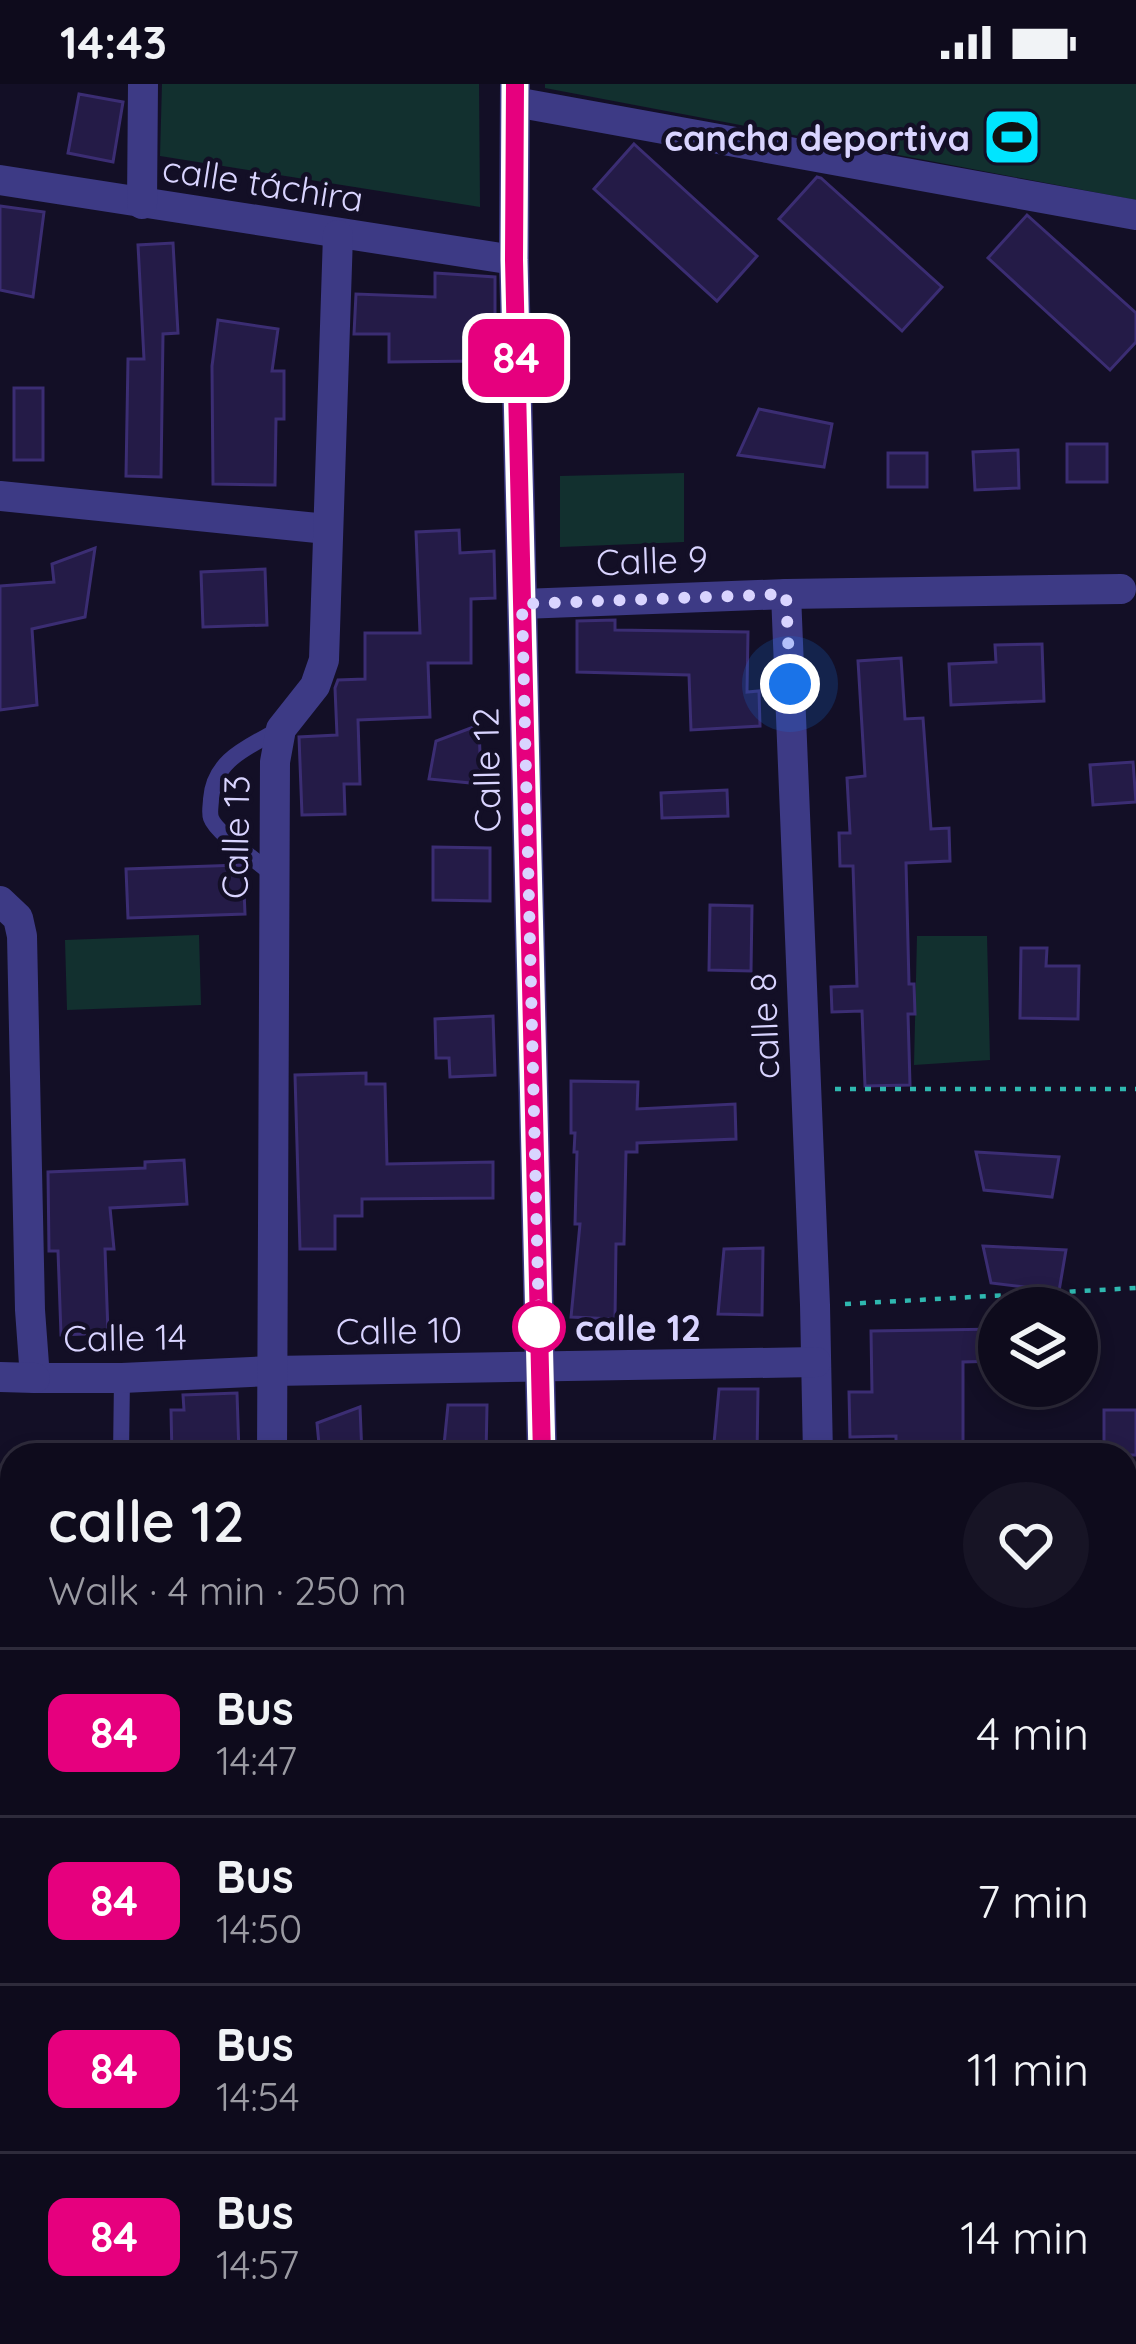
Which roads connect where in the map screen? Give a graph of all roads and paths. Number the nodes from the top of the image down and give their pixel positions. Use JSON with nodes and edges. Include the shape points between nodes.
{"nodes":[{"id":1,"x":143,"y":84,"type":"edge"},
{"id":2,"x":515,"y":93,"type":"edge"},
{"id":3,"x":0,"y":180,"type":"edge"},
{"id":4,"x":142,"y":204,"type":"junction"},
{"id":5,"x":1136,"y":214,"type":"edge"},
{"id":6,"x":338,"y":235,"type":"junction"},
{"id":7,"x":514,"y":260,"type":"junction"},
{"id":8,"x":0,"y":496,"type":"edge"},
{"id":9,"x":327,"y":529,"type":"junction"},
{"id":10,"x":1120,"y":590,"type":"dead end"},
{"id":11,"x":786,"y":594,"type":"junction"},
{"id":12,"x":522,"y":604,"type":"junction"},
{"id":13,"x":281,"y":729,"type":"junction"},
{"id":14,"x":274,"y":876,"type":"junction"},
{"id":15,"x":0,"y":901,"type":"edge"},
{"id":16,"x":1136,"y":1089,"type":"edge"},
{"id":17,"x":806,"y":1090,"type":"junction"},
{"id":18,"x":1136,"y":1288,"type":"edge"},
{"id":19,"x":815,"y":1305,"type":"junction"},
{"id":20,"x":816,"y":1362,"type":"junction"},
{"id":21,"x":541,"y":1366,"type":"junction"},
{"id":22,"x":272,"y":1371,"type":"junction"},
{"id":23,"x":0,"y":1377,"type":"edge"},
{"id":24,"x":35,"y":1378,"type":"junction"},
{"id":25,"x":122,"y":1378,"type":"junction"},
{"id":26,"x":121,"y":1443,"type":"edge"},
{"id":27,"x":272,"y":1443,"type":"edge"},
{"id":28,"x":542,"y":1443,"type":"edge"},
{"id":29,"x":818,"y":1443,"type":"edge"}],
"edges":[{"from":1,"to":4,"type":"street"},
{"from":2,"to":5,"type":"street"},
{"from":2,"to":7,"type":"street","name":"Calle 12"},
{"from":3,"to":4,"type":"street","name":"calle táchira"},
{"from":4,"to":6,"type":"street","name":"calle táchira"},
{"from":6,"to":7,"type":"street","name":"calle táchira"},
{"from":6,"to":9,"type":"street","name":"Calle 13"},
{"from":7,"to":12,"type":"street","name":"Calle 12"},
{"from":8,"to":9,"type":"street"},
{"from":9,"to":13,"type":"street","name":"Calle 13","via":[[324,660],[315,686]]},
{"from":10,"to":11,"type":"street","name":"Calle 9"},
{"from":11,"to":12,"type":"street","name":"Calle 9"},
{"from":11,"to":17,"type":"street","name":"calle 8"},
{"from":12,"to":21,"type":"street","name":"Calle 12"},
{"from":13,"to":14,"type":"street","name":"Calle 13"},
{"from":13,"to":14,"type":"lane","via":[[218,770],[211,794],[211,818],[226,838]]},
{"from":14,"to":22,"type":"street","name":"Calle 13"},
{"from":15,"to":24,"type":"street","name":"Calle 14","via":[[18,918],[22,936]]},
{"from":16,"to":17,"type":"path"},
{"from":17,"to":19,"type":"street","name":"calle 8"},
{"from":18,"to":19,"type":"path"},
{"from":19,"to":20,"type":"street","name":"calle 8"},
{"from":20,"to":21,"type":"street","name":"Calle 10"},
{"from":20,"to":29,"type":"street","name":"calle 8"},
{"from":21,"to":22,"type":"street","name":"Calle 10"},
{"from":21,"to":28,"type":"street","name":"Calle 12"},
{"from":22,"to":25,"type":"street","name":"Calle 14"},
{"from":22,"to":27,"type":"street","name":"Calle 13"},
{"from":23,"to":24,"type":"street"},
{"from":24,"to":25,"type":"street","name":"Calle 14"},
{"from":25,"to":26,"type":"lane"}]}
